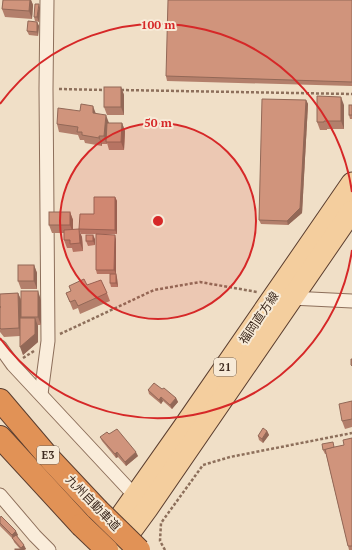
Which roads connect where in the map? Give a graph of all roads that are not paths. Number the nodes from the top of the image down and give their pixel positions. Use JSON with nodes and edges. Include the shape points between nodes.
{"nodes":[{"id":1,"x":47,"y":0,"type":"edge"},
{"id":2,"x":352,"y":183,"type":"edge"},
{"id":3,"x":352,"y":211,"type":"edge"},
{"id":4,"x":283,"y":297,"type":"junction"},
{"id":5,"x":352,"y":301,"type":"edge"},
{"id":6,"x":0,"y":347,"type":"edge"},
{"id":7,"x":41,"y":394,"type":"junction"},
{"id":8,"x":0,"y":400,"type":"edge"},
{"id":9,"x":0,"y":436,"type":"edge"},
{"id":10,"x":0,"y":495,"type":"edge"},
{"id":11,"x":136,"y":497,"type":"junction"},
{"id":12,"x":50,"y":550,"type":"edge"},
{"id":13,"x":96,"y":550,"type":"edge"},
{"id":14,"x":107,"y":550,"type":"edge"},
{"id":15,"x":117,"y":550,"type":"edge"},
{"id":16,"x":140,"y":550,"type":"edge"}],
"edges":[{"from":1,"to":7,"type":"street","via":[[48,340]]},
{"from":2,"to":4,"type":"main road","name":"福岡直方線","number":"21"},
{"from":3,"to":4,"type":"main road","name":"福岡直方線","number":"21"},
{"from":4,"to":5,"type":"street"},
{"from":4,"to":11,"type":"main road","name":"福岡直方線","number":"21"},
{"from":4,"to":15,"type":"main road","name":"福岡直方線","number":"21","via":[[147,509]]},
{"from":6,"to":7,"type":"street","via":[[13,365]]},
{"from":7,"to":11,"type":"street"},
{"from":8,"to":16,"type":"highway","name":"九州自動車道","number":"E3","bridge":true,"via":[[97,509]]},
{"from":9,"to":14,"type":"highway","name":"九州自動車道","number":"E3","bridge":true},
{"from":10,"to":12,"type":"street"},
{"from":11,"to":13,"type":"main road","name":"福岡直方線","number":"21"}]}
